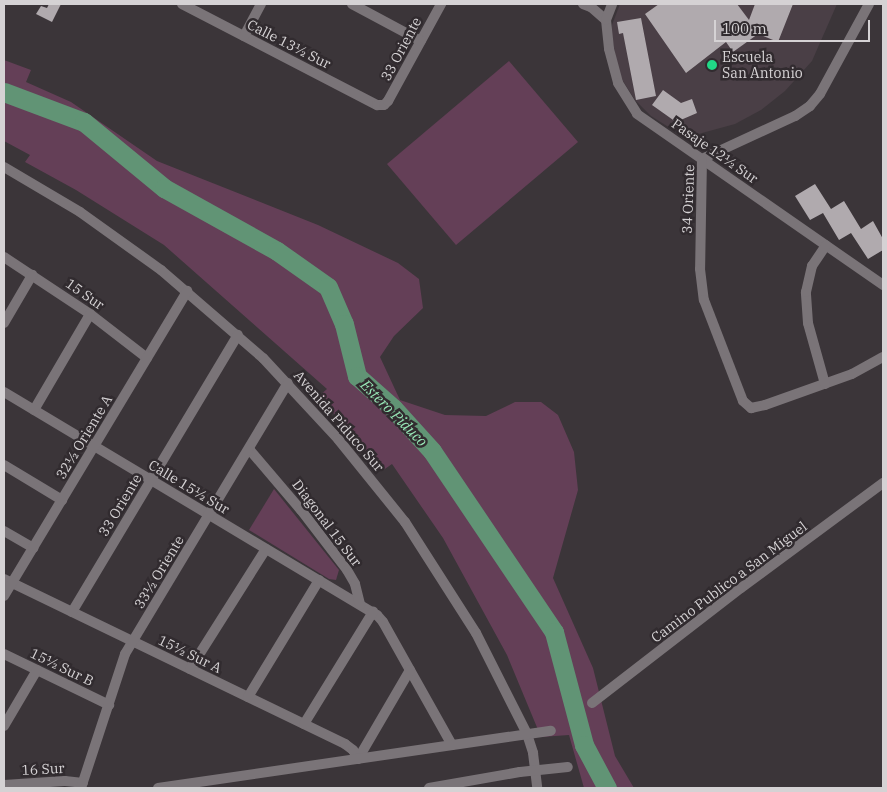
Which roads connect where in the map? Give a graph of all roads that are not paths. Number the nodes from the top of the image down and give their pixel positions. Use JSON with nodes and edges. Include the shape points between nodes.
{"nodes":[{"id":1,"x":182,"y":4,"type":"edge"},
{"id":2,"x":261,"y":4,"type":"edge"},
{"id":3,"x":352,"y":4,"type":"edge"},
{"id":4,"x":441,"y":4,"type":"edge"},
{"id":5,"x":583,"y":4,"type":"edge"},
{"id":6,"x":612,"y":4,"type":"edge"},
{"id":7,"x":869,"y":4,"type":"edge"},
{"id":8,"x":606,"y":20,"type":"junction"},
{"id":9,"x":244,"y":36,"type":"junction"},
{"id":10,"x":421,"y":41,"type":"junction"},
{"id":11,"x":384,"y":105,"type":"joint"},
{"id":12,"x":702,"y":159,"type":"junction"},
{"id":13,"x":4,"y":167,"type":"edge"},
{"id":14,"x":826,"y":245,"type":"junction"},
{"id":15,"x":4,"y":257,"type":"edge"},
{"id":16,"x":32,"y":274,"type":"junction"},
{"id":17,"x":883,"y":285,"type":"edge"},
{"id":18,"x":187,"y":291,"type":"junction"},
{"id":19,"x":90,"y":314,"type":"junction"},
{"id":20,"x":4,"y":322,"type":"edge"},
{"id":21,"x":238,"y":335,"type":"junction"},
{"id":22,"x":883,"y":356,"type":"edge"},
{"id":23,"x":147,"y":358,"type":"junction"},
{"id":24,"x":288,"y":383,"type":"junction"},
{"id":25,"x":825,"y":384,"type":"junction"},
{"id":26,"x":4,"y":392,"type":"edge"},
{"id":27,"x":34,"y":410,"type":"junction"},
{"id":28,"x":95,"y":447,"type":"junction"},
{"id":29,"x":249,"y":449,"type":"junction"},
{"id":30,"x":4,"y":465,"type":"edge"},
{"id":31,"x":151,"y":480,"type":"junction"},
{"id":32,"x":883,"y":483,"type":"edge"},
{"id":33,"x":62,"y":500,"type":"junction"},
{"id":34,"x":210,"y":515,"type":"junction"},
{"id":35,"x":4,"y":531,"type":"edge"},
{"id":36,"x":33,"y":548,"type":"junction"},
{"id":37,"x":266,"y":549,"type":"junction"},
{"id":38,"x":319,"y":580,"type":"junction"},
{"id":39,"x":8,"y":581,"type":"edge"},
{"id":40,"x":4,"y":596,"type":"edge"},
{"id":41,"x":360,"y":604,"type":"junction"},
{"id":42,"x":72,"y":612,"type":"junction"},
{"id":43,"x":373,"y":612,"type":"junction"},
{"id":44,"x":133,"y":642,"type":"junction"},
{"id":45,"x":4,"y":654,"type":"edge"},
{"id":46,"x":190,"y":669,"type":"junction"},
{"id":47,"x":37,"y":670,"type":"junction"},
{"id":48,"x":410,"y":670,"type":"junction"},
{"id":49,"x":248,"y":697,"type":"junction"},
{"id":50,"x":592,"y":703,"type":"dead end"},
{"id":51,"x":109,"y":705,"type":"junction"},
{"id":52,"x":304,"y":724,"type":"junction"},
{"id":53,"x":4,"y":726,"type":"edge"},
{"id":54,"x":551,"y":731,"type":"dead end"},
{"id":55,"x":527,"y":734,"type":"junction"},
{"id":56,"x":452,"y":745,"type":"junction"},
{"id":57,"x":358,"y":759,"type":"junction"},
{"id":58,"x":568,"y":767,"type":"dead end"},
{"id":59,"x":535,"y":770,"type":"junction"},
{"id":60,"x":4,"y":785,"type":"edge"},
{"id":61,"x":82,"y":786,"type":"edge"},
{"id":62,"x":158,"y":788,"type":"edge"},
{"id":63,"x":429,"y":788,"type":"edge"},
{"id":64,"x":537,"y":788,"type":"edge"}],
"edges":[{"from":1,"to":9,"type":"street","name":"Calle 13½ Sur"},
{"from":2,"to":9,"type":"street"},
{"from":3,"to":10,"type":"street"},
{"from":4,"to":10,"type":"street","name":"33 Oriente"},
{"from":5,"to":8,"type":"street"},
{"from":6,"to":8,"type":"street"},
{"from":7,"to":12,"type":"street","name":"34 Oriente","via":[[820,94],[810,106]]},
{"from":8,"to":12,"type":"street","name":"Pasaje 12½ Sur","via":[[618,83],[637,114]]},
{"from":9,"to":11,"type":"street","name":"Calle 13½ Sur"},
{"from":10,"to":11,"type":"street","name":"33 Oriente"},
{"from":12,"to":14,"type":"street","name":"Pasaje 12½ Sur"},
{"from":12,"to":25,"type":"street","name":"34 Oriente","via":[[700,269],[704,300],[743,401],[750,408],[765,405]]},
{"from":13,"to":18,"type":"street","name":"Avenida Piduco Sur","via":[[108,230]]},
{"from":14,"to":17,"type":"street","name":"Pasaje 12½ Sur"},
{"from":14,"to":25,"type":"street","via":[[812,266],[806,292],[808,323]]},
{"from":15,"to":16,"type":"street","name":"15 Sur"},
{"from":16,"to":19,"type":"street","name":"15 Sur"},
{"from":16,"to":20,"type":"street"},
{"from":18,"to":21,"type":"street","name":"Avenida Piduco Sur"},
{"from":18,"to":23,"type":"street","name":"32½ Oriente A"},
{"from":19,"to":23,"type":"street","name":"15 Sur"},
{"from":19,"to":27,"type":"street"},
{"from":21,"to":24,"type":"street","name":"Avenida Piduco Sur"},
{"from":21,"to":31,"type":"street","name":"33 Oriente"},
{"from":22,"to":25,"type":"street","via":[[852,374]]},
{"from":23,"to":28,"type":"street","name":"32½ Oriente A"},
{"from":24,"to":29,"type":"street","name":"33½ Oriente"},
{"from":24,"to":55,"type":"street","name":"Avenida Piduco Sur","via":[[363,467],[424,551],[484,647]]},
{"from":26,"to":27,"type":"street","name":"Calle 15½ Sur"},
{"from":27,"to":28,"type":"street","name":"Calle 15½ Sur"},
{"from":28,"to":31,"type":"street","name":"Calle 15½ Sur"},
{"from":28,"to":33,"type":"street","name":"32½ Oriente A"},
{"from":29,"to":34,"type":"street","name":"33½ Oriente"},
{"from":29,"to":41,"type":"street","name":"Diagonal 15 Sur","via":[[302,510],[347,570]]},
{"from":30,"to":33,"type":"street"},
{"from":31,"to":34,"type":"street","name":"Calle 15½ Sur"},
{"from":31,"to":42,"type":"street","name":"33 Oriente"},
{"from":32,"to":50,"type":"street","name":"Camino Publico a San Miguel"},
{"from":33,"to":36,"type":"street","name":"32½ Oriente A"},
{"from":34,"to":37,"type":"street","name":"Calle 15½ Sur"},
{"from":34,"to":44,"type":"street","name":"33½ Oriente"},
{"from":35,"to":36,"type":"street"},
{"from":36,"to":39,"type":"street","name":"32½ Oriente A"},
{"from":37,"to":38,"type":"street","name":"Calle 15½ Sur"},
{"from":37,"to":46,"type":"street"},
{"from":38,"to":41,"type":"street","name":"Calle 15½ Sur"},
{"from":38,"to":49,"type":"street"},
{"from":39,"to":40,"type":"street","name":"32½ Oriente A"},
{"from":39,"to":42,"type":"street","name":"15½ Sur A"},
{"from":41,"to":43,"type":"street"},
{"from":42,"to":44,"type":"street","name":"15½ Sur A"},
{"from":43,"to":48,"type":"street","via":[[383,622]]},
{"from":43,"to":52,"type":"street"},
{"from":44,"to":46,"type":"street","name":"15½ Sur A"},
{"from":44,"to":51,"type":"street","name":"33½ Oriente","via":[[121,663]]},
{"from":45,"to":47,"type":"street","name":"15½ Sur B"},
{"from":46,"to":49,"type":"street","name":"15½ Sur A"},
{"from":47,"to":51,"type":"street","name":"15½ Sur B"},
{"from":47,"to":53,"type":"street"},
{"from":48,"to":56,"type":"street"},
{"from":48,"to":57,"type":"street"},
{"from":49,"to":52,"type":"street","name":"15½ Sur A"},
{"from":51,"to":61,"type":"street","name":"33½ Oriente"},
{"from":52,"to":57,"type":"street","name":"15½ Sur A","via":[[349,746]]},
{"from":54,"to":55,"type":"street"},
{"from":55,"to":56,"type":"street"},
{"from":55,"to":59,"type":"street","name":"Avenida Piduco Sur"},
{"from":56,"to":57,"type":"street"},
{"from":57,"to":62,"type":"street"},
{"from":58,"to":59,"type":"street"},
{"from":59,"to":63,"type":"street"},
{"from":59,"to":64,"type":"street","name":"Avenida Piduco Sur"},
{"from":60,"to":61,"type":"street","name":"16 Sur","via":[[65,781]]}]}
